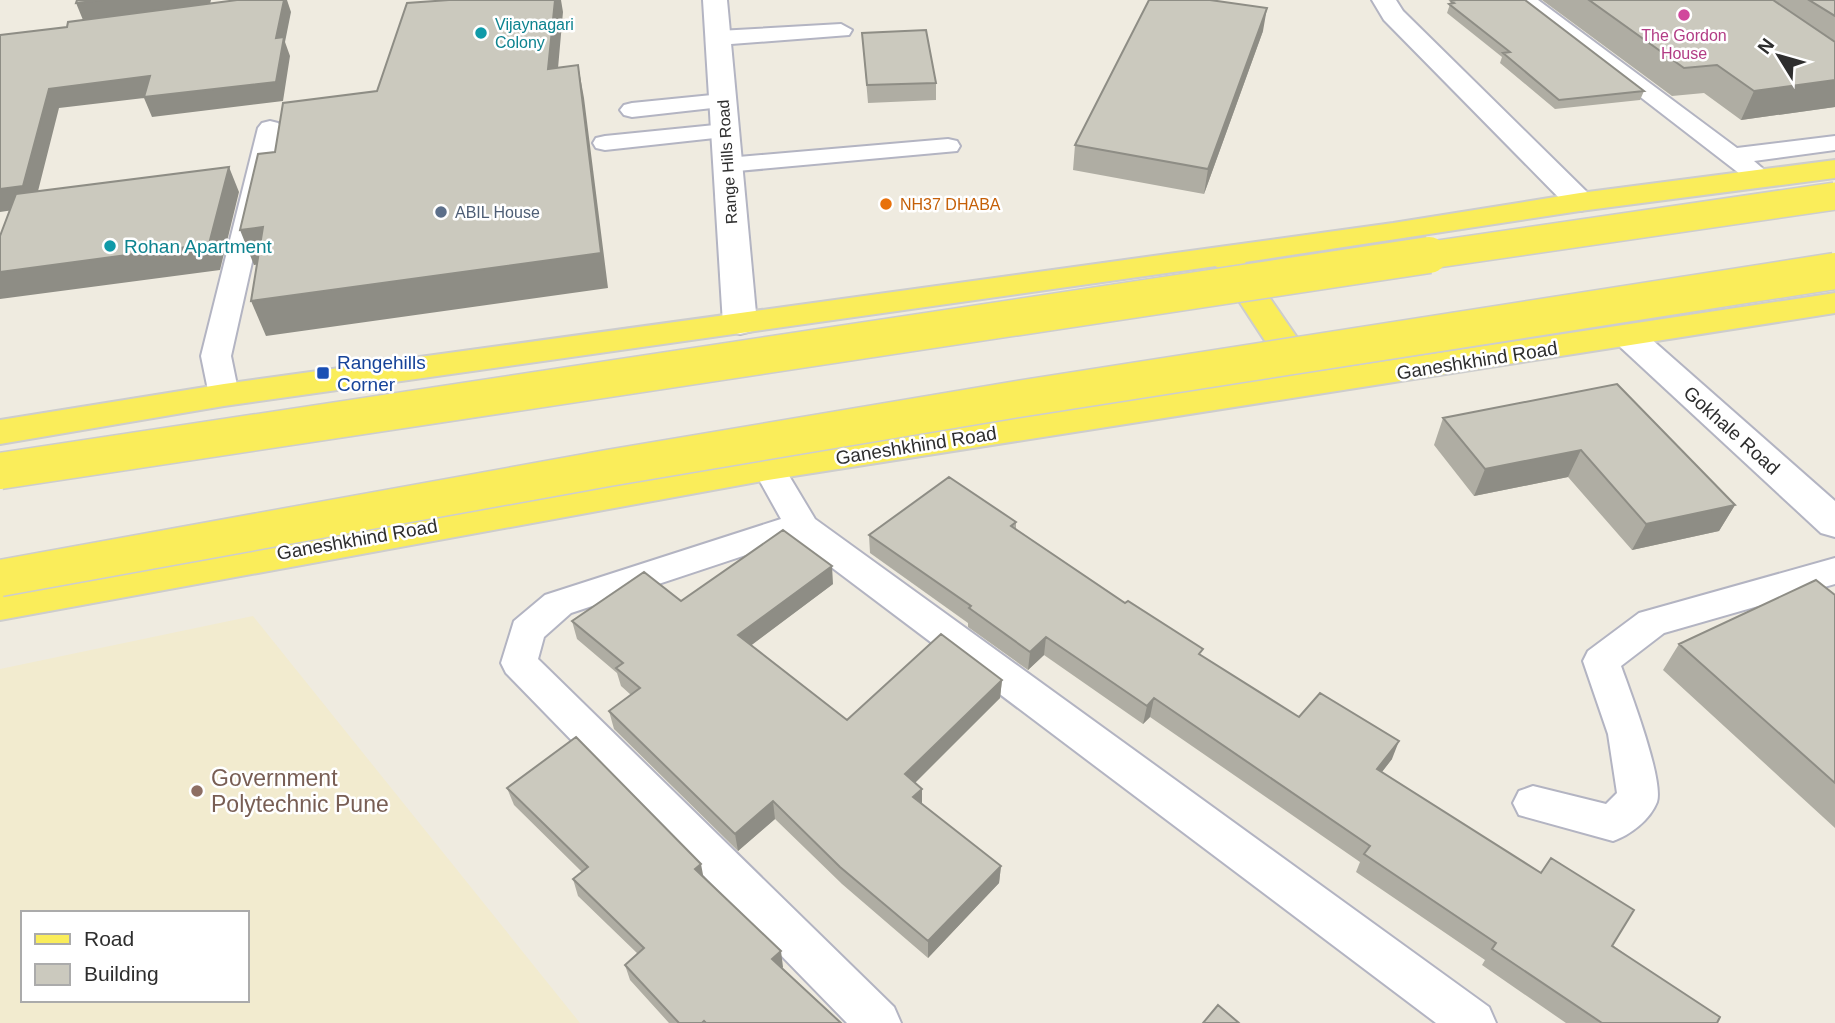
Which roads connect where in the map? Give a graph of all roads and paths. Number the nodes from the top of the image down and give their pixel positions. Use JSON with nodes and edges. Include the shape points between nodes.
{"nodes":[{"id":1,"x":715,"y":0,"type":"edge"},
{"id":2,"x":1384,"y":0,"type":"edge"},
{"id":3,"x":1525,"y":0,"type":"edge"},
{"id":4,"x":841,"y":30,"type":"dead end"},
{"id":5,"x":718,"y":38,"type":"junction"},
{"id":6,"x":722,"y":101,"type":"junction"},
{"id":7,"x":632,"y":110,"type":"dead end"},
{"id":8,"x":270,"y":128,"type":"dead end"},
{"id":9,"x":725,"y":131,"type":"junction"},
{"id":10,"x":605,"y":143,"type":"dead end"},
{"id":11,"x":1835,"y":143,"type":"edge"},
{"id":12,"x":947,"y":146,"type":"dead end"},
{"id":13,"x":1733,"y":156,"type":"junction"},
{"id":14,"x":727,"y":165,"type":"junction"},
{"id":15,"x":1835,"y":170,"type":"edge"},
{"id":16,"x":1762,"y":179,"type":"junction"},
{"id":17,"x":1835,"y":196,"type":"edge"},
{"id":18,"x":1580,"y":202,"type":"junction"},
{"id":19,"x":1225,"y":256,"type":"junction"},
{"id":20,"x":1835,"y":271,"type":"edge"},
{"id":21,"x":1835,"y":303,"type":"edge"},
{"id":22,"x":740,"y":324,"type":"junction"},
{"id":23,"x":1629,"y":337,"type":"junction"},
{"id":24,"x":1312,"y":385,"type":"junction"},
{"id":25,"x":224,"y":396,"type":"junction"},
{"id":26,"x":0,"y":432,"type":"edge"},
{"id":27,"x":768,"y":467,"type":"junction"},
{"id":28,"x":0,"y":471,"type":"edge"},
{"id":29,"x":1835,"y":523,"type":"edge"},
{"id":30,"x":799,"y":525,"type":"junction"},
{"id":31,"x":1835,"y":571,"type":"edge"},
{"id":32,"x":0,"y":578,"type":"edge"},
{"id":33,"x":0,"y":604,"type":"edge"},
{"id":34,"x":1533,"y":803,"type":"dead end"},
{"id":35,"x":878,"y":1023,"type":"edge"},
{"id":36,"x":1473,"y":1023,"type":"edge"}],
"edges":[{"from":1,"to":5,"type":"street","name":"Range Hills Road"},
{"from":2,"to":18,"type":"street","via":[[1393,15]]},
{"from":3,"to":13,"type":"lane"},
{"from":4,"to":5,"type":"lane"},
{"from":5,"to":6,"type":"street","name":"Range Hills Road"},
{"from":6,"to":7,"type":"lane"},
{"from":6,"to":9,"type":"street","name":"Range Hills Road"},
{"from":8,"to":25,"type":"lane","via":[[216,356]]},
{"from":9,"to":10,"type":"lane"},
{"from":9,"to":14,"type":"street","name":"Range Hills Road"},
{"from":11,"to":13,"type":"lane"},
{"from":12,"to":14,"type":"lane"},
{"from":13,"to":16,"type":"lane"},
{"from":14,"to":22,"type":"street","name":"Range Hills Road"},
{"from":15,"to":16,"type":"main road"},
{"from":16,"to":18,"type":"main road"},
{"from":17,"to":28,"type":"main road","bridge":true},
{"from":18,"to":19,"type":"main road"},
{"from":19,"to":22,"type":"main road"},
{"from":19,"to":24,"type":"main road"},
{"from":20,"to":32,"type":"main road","bridge":true,"via":[[1018,399]]},
{"from":21,"to":23,"type":"main road","name":"Ganeshkhind Road"},
{"from":22,"to":25,"type":"main road"},
{"from":23,"to":24,"type":"main road","name":"Ganeshkhind Road"},
{"from":23,"to":29,"type":"street","name":"Gokhale Road"},
{"from":24,"to":27,"type":"main road","name":"Ganeshkhind Road"},
{"from":25,"to":26,"type":"main road"},
{"from":27,"to":30,"type":"lane"},
{"from":27,"to":33,"type":"main road","name":"Ganeshkhind Road"},
{"from":30,"to":35,"type":"lane","via":[[558,604],[527,631],[519,663]]},
{"from":30,"to":36,"type":"lane"},
{"from":31,"to":34,"type":"lane","via":[[1652,623],[1601,661],[1627,734],[1638,799],[1613,823]]}]}
